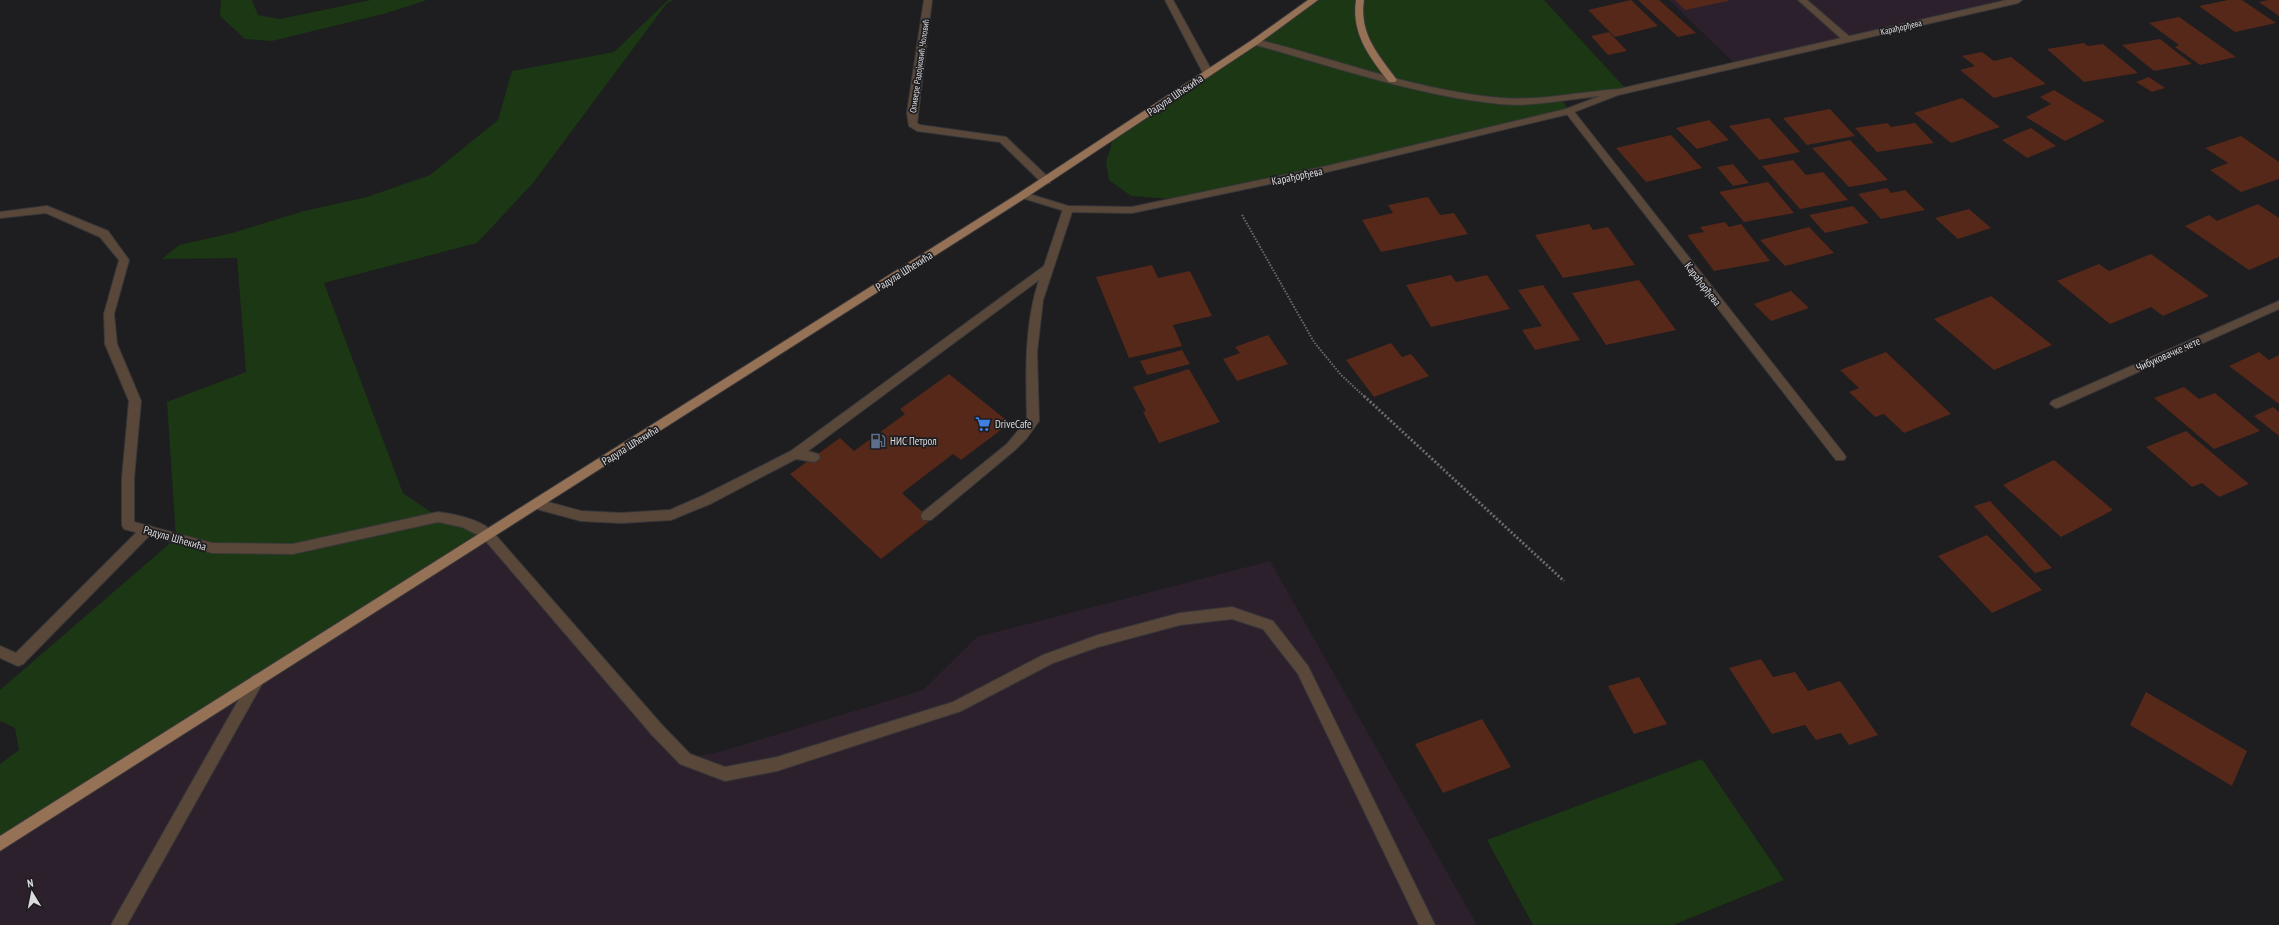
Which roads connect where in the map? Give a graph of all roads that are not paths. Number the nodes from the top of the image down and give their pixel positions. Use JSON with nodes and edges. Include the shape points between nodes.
{"nodes":[{"id":1,"x":928,"y":0,"type":"edge"},
{"id":2,"x":1169,"y":0,"type":"edge"},
{"id":3,"x":1314,"y":0,"type":"edge"},
{"id":4,"x":1360,"y":0,"type":"edge"},
{"id":5,"x":1802,"y":0,"type":"edge"},
{"id":6,"x":2018,"y":0,"type":"edge"},
{"id":7,"x":1847,"y":39,"type":"junction"},
{"id":8,"x":1255,"y":42,"type":"junction"},
{"id":9,"x":1208,"y":73,"type":"junction"},
{"id":10,"x":1392,"y":80,"type":"junction"},
{"id":11,"x":1619,"y":92,"type":"junction"},
{"id":12,"x":1568,"y":111,"type":"junction"},
{"id":13,"x":1046,"y":181,"type":"junction"},
{"id":14,"x":1023,"y":195,"type":"junction"},
{"id":15,"x":1068,"y":209,"type":"junction"},
{"id":16,"x":0,"y":215,"type":"edge"},
{"id":17,"x":1047,"y":269,"type":"junction"},
{"id":18,"x":2279,"y":305,"type":"edge"},
{"id":19,"x":2056,"y":404,"type":"dead end"},
{"id":20,"x":795,"y":454,"type":"junction"},
{"id":21,"x":814,"y":457,"type":"dead end"},
{"id":22,"x":1840,"y":457,"type":"dead end"},
{"id":23,"x":537,"y":504,"type":"junction"},
{"id":24,"x":927,"y":516,"type":"dead end"},
{"id":25,"x":147,"y":530,"type":"junction"},
{"id":26,"x":488,"y":535,"type":"junction"},
{"id":27,"x":0,"y":652,"type":"edge"},
{"id":28,"x":257,"y":680,"type":"junction"},
{"id":29,"x":0,"y":844,"type":"edge"},
{"id":30,"x":119,"y":925,"type":"edge"},
{"id":31,"x":1427,"y":925,"type":"edge"}],
"edges":[{"from":1,"to":13,"type":"street","name":"Оливере Радојковић Чоловић","via":[[914,91],[912,124],[917,128],[1003,139]]},
{"from":2,"to":9,"type":"street"},
{"from":3,"to":8,"type":"main road","name":"Радула Шћекића"},
{"from":4,"to":10,"type":"main road","via":[[1357,15],[1360,29],[1374,56]]},
{"from":5,"to":7,"type":"street"},
{"from":6,"to":7,"type":"street","name":"Карађорђева"},
{"from":7,"to":11,"type":"street","name":"Карађорђева"},
{"from":8,"to":9,"type":"main road","name":"Радула Шћекића"},
{"from":8,"to":10,"type":"street","name":"Карађорђева"},
{"from":9,"to":13,"type":"main road","name":"Радула Шћекића"},
{"from":10,"to":11,"type":"street","name":"Карађорђева","via":[[1445,93],[1501,101],[1546,101]]},
{"from":11,"to":12,"type":"street","name":"Карађорђева"},
{"from":12,"to":15,"type":"street","name":"Карађорђева","via":[[1228,192],[1132,210]]},
{"from":12,"to":22,"type":"street","name":"Карађорђева"},
{"from":13,"to":14,"type":"main road","name":"Радула Шћекића"},
{"from":14,"to":15,"type":"street","name":"Карађорђева"},
{"from":14,"to":23,"type":"main road","name":"Радула Шћекића"},
{"from":15,"to":17,"type":"street"},
{"from":16,"to":25,"type":"street","name":"Радула Шћекића","via":[[47,209],[104,234],[124,260],[109,314],[111,344],[135,401],[128,478],[128,525]]},
{"from":17,"to":20,"type":"street"},
{"from":17,"to":24,"type":"street","via":[[1038,300],[1031,352],[1033,421],[1011,447]]},
{"from":18,"to":19,"type":"street","name":"Чибуковачке чете"},
{"from":20,"to":21,"type":"street"},
{"from":20,"to":23,"type":"street","via":[[671,515],[621,518],[581,516]]},
{"from":23,"to":26,"type":"main road","name":"Радула Шћекића"},
{"from":25,"to":26,"type":"street","name":"Радула Шћекића","via":[[212,548],[234,549],[293,549],[438,517],[461,520]]},
{"from":25,"to":27,"type":"street","via":[[18,660]]},
{"from":26,"to":28,"type":"main road","name":"Радула Шћекића"},
{"from":26,"to":31,"type":"street","via":[[685,759],[725,774],[777,764],[956,707],[1048,659],[1098,641],[1180,619],[1232,613],[1268,625],[1303,670]]},
{"from":28,"to":29,"type":"main road","name":"Радула Шћекића"},
{"from":28,"to":30,"type":"street"}]}
